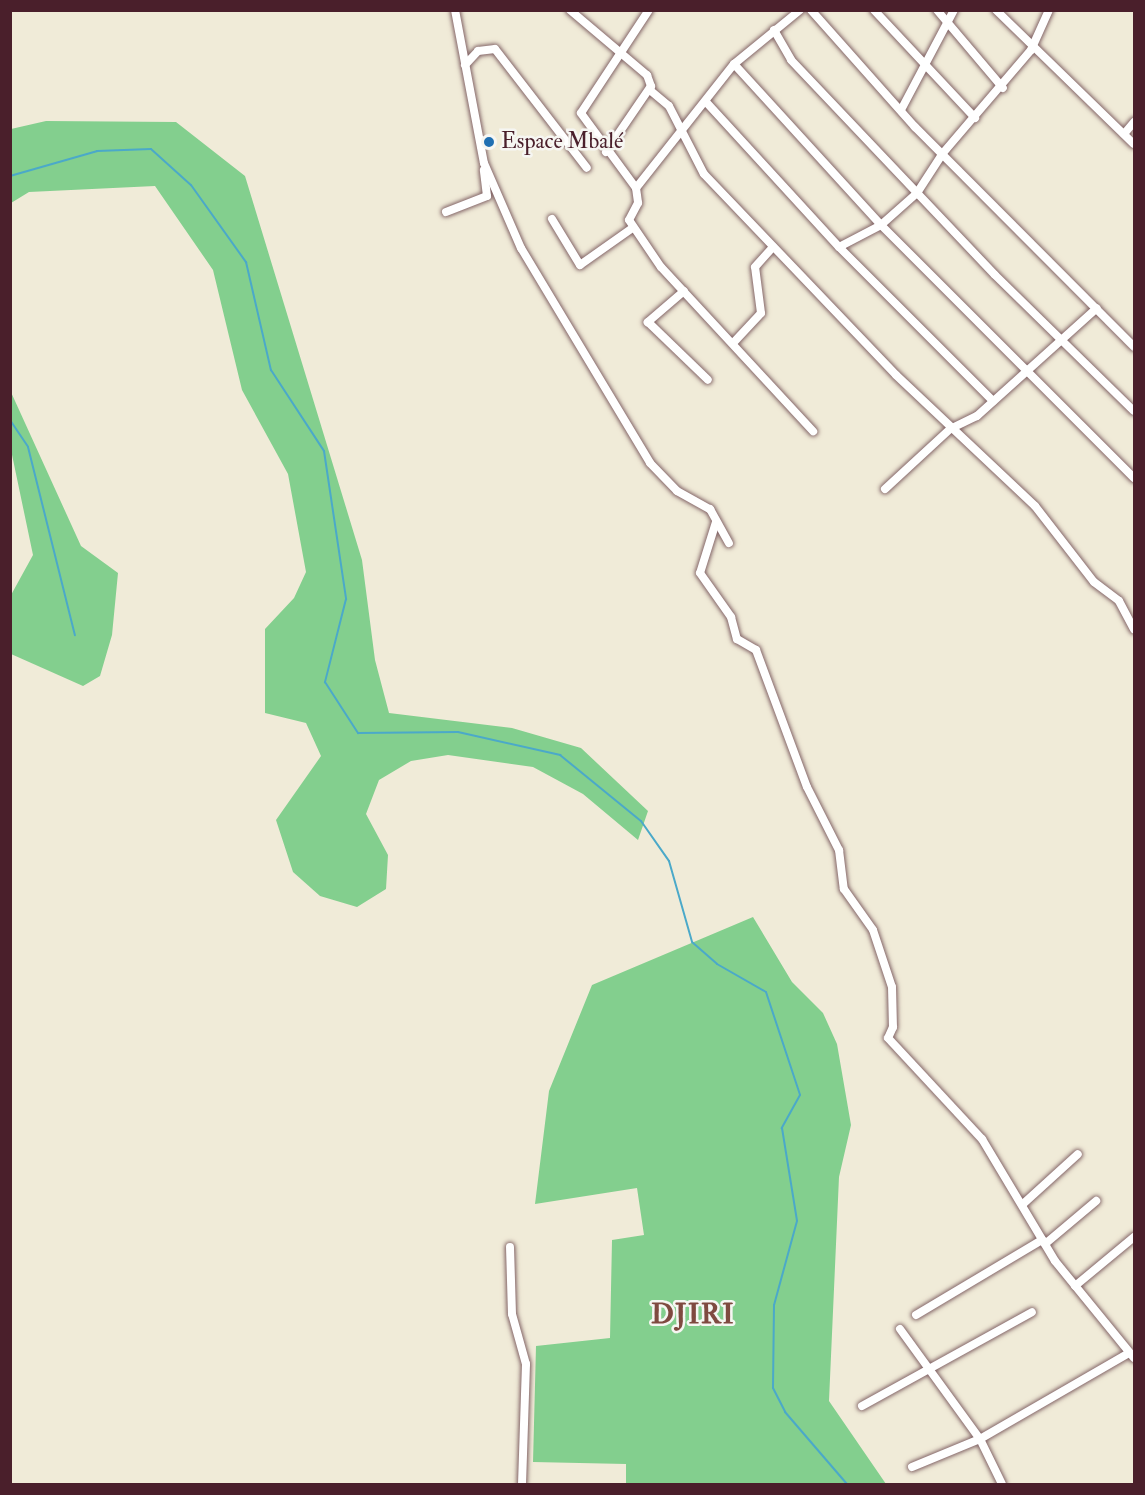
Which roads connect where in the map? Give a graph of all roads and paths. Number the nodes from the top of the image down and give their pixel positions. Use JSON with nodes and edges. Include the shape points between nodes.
{"nodes":[{"id":1,"x":455,"y":10,"type":"edge"},
{"id":2,"x":570,"y":10,"type":"edge"},
{"id":3,"x":649,"y":10,"type":"edge"},
{"id":4,"x":800,"y":10,"type":"edge"},
{"id":5,"x":811,"y":10,"type":"edge"},
{"id":6,"x":874,"y":10,"type":"edge"},
{"id":7,"x":937,"y":10,"type":"edge"},
{"id":8,"x":954,"y":10,"type":"edge"},
{"id":9,"x":1049,"y":10,"type":"edge"},
{"id":10,"x":999,"y":12,"type":"edge"},
{"id":11,"x":948,"y":23,"type":"junction"},
{"id":12,"x":774,"y":30,"type":"junction"},
{"id":13,"x":1031,"y":50,"type":"junction"},
{"id":14,"x":619,"y":51,"type":"junction"},
{"id":15,"x":734,"y":64,"type":"junction"},
{"id":16,"x":464,"y":66,"type":"junction"},
{"id":17,"x":926,"y":69,"type":"junction"},
{"id":18,"x":1003,"y":88,"type":"junction"},
{"id":19,"x":651,"y":91,"type":"junction"},
{"id":20,"x":707,"y":103,"type":"junction"},
{"id":21,"x":901,"y":110,"type":"junction"},
{"id":22,"x":975,"y":118,"type":"junction"},
{"id":23,"x":1134,"y":122,"type":"edge"},
{"id":24,"x":1124,"y":134,"type":"junction"},
{"id":25,"x":682,"y":135,"type":"junction"},
{"id":26,"x":1134,"y":144,"type":"edge"},
{"id":27,"x":606,"y":152,"type":"junction"},
{"id":28,"x":943,"y":153,"type":"junction"},
{"id":29,"x":484,"y":163,"type":"junction"},
{"id":30,"x":587,"y":168,"type":"dead end"},
{"id":31,"x":636,"y":188,"type":"junction"},
{"id":32,"x":917,"y":193,"type":"junction"},
{"id":33,"x":446,"y":212,"type":"dead end"},
{"id":34,"x":552,"y":219,"type":"dead end"},
{"id":35,"x":881,"y":225,"type":"junction"},
{"id":36,"x":631,"y":229,"type":"junction"},
{"id":37,"x":773,"y":247,"type":"junction"},
{"id":38,"x":839,"y":247,"type":"junction"},
{"id":39,"x":684,"y":291,"type":"junction"},
{"id":40,"x":1097,"y":308,"type":"junction"},
{"id":41,"x":1060,"y":340,"type":"junction"},
{"id":42,"x":735,"y":341,"type":"junction"},
{"id":43,"x":1134,"y":346,"type":"edge"},
{"id":44,"x":1026,"y":373,"type":"junction"},
{"id":45,"x":708,"y":380,"type":"dead end"},
{"id":46,"x":993,"y":401,"type":"junction"},
{"id":47,"x":1134,"y":411,"type":"edge"},
{"id":48,"x":950,"y":429,"type":"junction"},
{"id":49,"x":813,"y":431,"type":"dead end"},
{"id":50,"x":1134,"y":478,"type":"edge"},
{"id":51,"x":885,"y":489,"type":"dead end"},
{"id":52,"x":716,"y":522,"type":"junction"},
{"id":53,"x":729,"y":543,"type":"dead end"},
{"id":54,"x":1134,"y":629,"type":"edge"},
{"id":55,"x":1078,"y":1154,"type":"dead end"},
{"id":56,"x":1096,"y":1201,"type":"dead end"},
{"id":57,"x":1023,"y":1204,"type":"junction"},
{"id":58,"x":1134,"y":1237,"type":"edge"},
{"id":59,"x":1043,"y":1242,"type":"junction"},
{"id":60,"x":510,"y":1247,"type":"dead end"},
{"id":61,"x":1075,"y":1286,"type":"junction"},
{"id":62,"x":1032,"y":1312,"type":"dead end"},
{"id":63,"x":916,"y":1315,"type":"dead end"},
{"id":64,"x":900,"y":1329,"type":"dead end"},
{"id":65,"x":1132,"y":1356,"type":"edge"},
{"id":66,"x":930,"y":1369,"type":"junction"},
{"id":67,"x":862,"y":1406,"type":"dead end"},
{"id":68,"x":980,"y":1439,"type":"junction"},
{"id":69,"x":912,"y":1467,"type":"dead end"},
{"id":70,"x":522,"y":1485,"type":"edge"},
{"id":71,"x":1002,"y":1485,"type":"edge"}],
"edges":[{"from":1,"to":16,"type":"street"},
{"from":2,"to":14,"type":"street"},
{"from":3,"to":14,"type":"street"},
{"from":4,"to":12,"type":"street"},
{"from":5,"to":21,"type":"street"},
{"from":6,"to":17,"type":"street"},
{"from":7,"to":11,"type":"street"},
{"from":8,"to":11,"type":"street"},
{"from":9,"to":13,"type":"street"},
{"from":10,"to":13,"type":"street"},
{"from":11,"to":17,"type":"street"},
{"from":11,"to":18,"type":"street"},
{"from":12,"to":15,"type":"street"},
{"from":12,"to":32,"type":"street","via":[[791,60]]},
{"from":13,"to":18,"type":"street"},
{"from":13,"to":24,"type":"street"},
{"from":14,"to":19,"type":"street","via":[[647,75]]},
{"from":14,"to":27,"type":"street","via":[[613,71],[581,113]]},
{"from":15,"to":20,"type":"street"},
{"from":15,"to":35,"type":"street"},
{"from":16,"to":29,"type":"street"},
{"from":16,"to":30,"type":"street","via":[[478,51],[495,49]]},
{"from":17,"to":21,"type":"street"},
{"from":17,"to":22,"type":"street"},
{"from":18,"to":22,"type":"street"},
{"from":19,"to":25,"type":"street","via":[[667,103]]},
{"from":19,"to":27,"type":"street"},
{"from":20,"to":25,"type":"street"},
{"from":20,"to":38,"type":"street"},
{"from":21,"to":28,"type":"street"},
{"from":22,"to":28,"type":"street"},
{"from":23,"to":24,"type":"street"},
{"from":24,"to":26,"type":"street"},
{"from":25,"to":31,"type":"street"},
{"from":25,"to":37,"type":"street","via":[[704,174]]},
{"from":27,"to":31,"type":"street"},
{"from":28,"to":32,"type":"street"},
{"from":28,"to":40,"type":"street"},
{"from":29,"to":33,"type":"street","via":[[487,196]]},
{"from":29,"to":52,"type":"street","via":[[526,257],[642,451],[672,487],[710,509]]},
{"from":31,"to":36,"type":"street"},
{"from":32,"to":35,"type":"street"},
{"from":32,"to":41,"type":"street"},
{"from":34,"to":36,"type":"street","via":[[580,265]]},
{"from":35,"to":38,"type":"street"},
{"from":35,"to":44,"type":"street"},
{"from":36,"to":39,"type":"street"},
{"from":37,"to":42,"type":"street","via":[[755,267],[760,313]]},
{"from":37,"to":48,"type":"street"},
{"from":38,"to":46,"type":"street"},
{"from":39,"to":42,"type":"street"},
{"from":39,"to":45,"type":"street","via":[[648,322]]},
{"from":40,"to":41,"type":"street"},
{"from":40,"to":43,"type":"street"},
{"from":41,"to":44,"type":"street"},
{"from":41,"to":47,"type":"street"},
{"from":42,"to":49,"type":"street"},
{"from":44,"to":46,"type":"street"},
{"from":44,"to":50,"type":"street"},
{"from":46,"to":48,"type":"street"},
{"from":48,"to":51,"type":"street"},
{"from":48,"to":54,"type":"street","via":[[1035,506],[1094,582],[1119,601]]},
{"from":52,"to":53,"type":"street"},
{"from":52,"to":57,"type":"street","via":[[700,573],[731,617],[737,639],[756,650],[807,787],[839,850],[844,889],[873,930],[892,987],[893,1027],[888,1038],[958,1107]]},
{"from":55,"to":57,"type":"street"},
{"from":56,"to":59,"type":"street"},
{"from":57,"to":59,"type":"street"},
{"from":58,"to":61,"type":"street"},
{"from":59,"to":61,"type":"street"},
{"from":59,"to":63,"type":"street"},
{"from":60,"to":70,"type":"street","via":[[512,1314],[526,1364]]},
{"from":61,"to":65,"type":"street"},
{"from":62,"to":66,"type":"street"},
{"from":64,"to":66,"type":"street"},
{"from":65,"to":68,"type":"street"},
{"from":66,"to":67,"type":"street"},
{"from":66,"to":68,"type":"street"},
{"from":68,"to":69,"type":"street"},
{"from":68,"to":71,"type":"street"}]}
